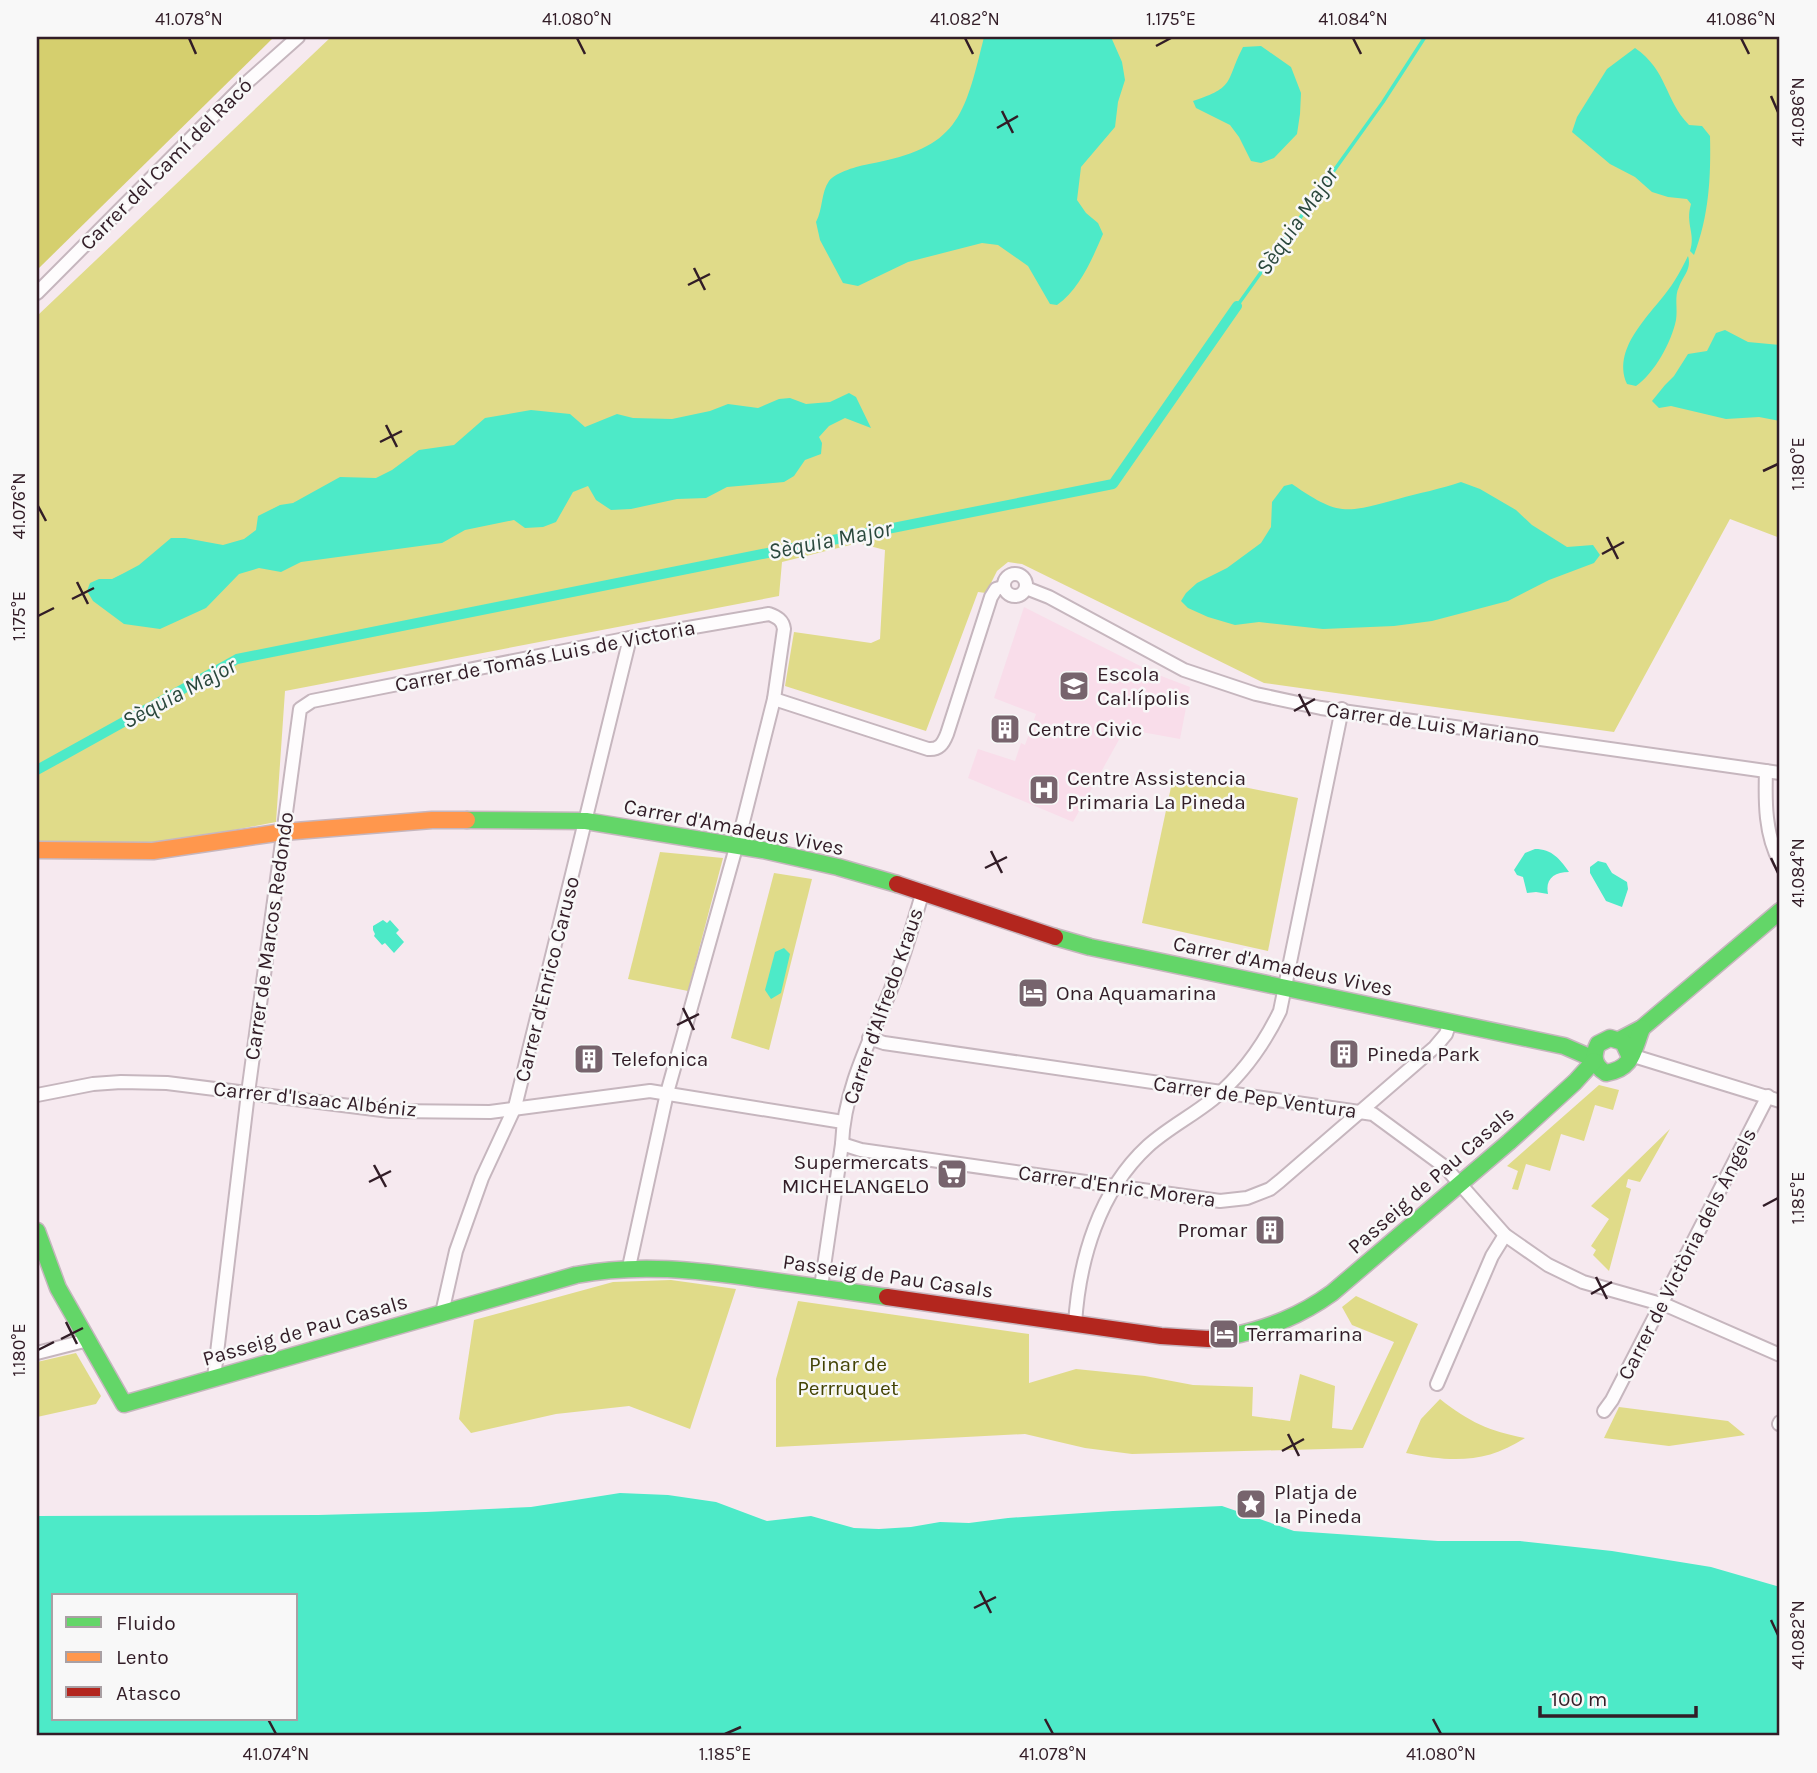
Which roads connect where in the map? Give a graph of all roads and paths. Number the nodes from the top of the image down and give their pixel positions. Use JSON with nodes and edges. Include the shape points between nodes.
{"nodes":[{"id":1,"x":298,"y":37,"type":"edge"},
{"id":2,"x":37,"y":293,"type":"edge"},
{"id":3,"x":630,"y":638,"type":"junction"},
{"id":4,"x":774,"y":699,"type":"junction"},
{"id":5,"x":305,"y":705,"type":"joint"},
{"id":6,"x":1342,"y":709,"type":"junction"},
{"id":7,"x":1766,"y":771,"type":"junction"},
{"id":8,"x":1780,"y":774,"type":"edge"},
{"id":9,"x":586,"y":821,"type":"junction"},
{"id":10,"x":283,"y":832,"type":"junction"},
{"id":11,"x":736,"y":845,"type":"junction"},
{"id":12,"x":37,"y":850,"type":"edge"},
{"id":13,"x":1780,"y":862,"type":"edge"},
{"id":14,"x":923,"y":891,"type":"junction"},
{"id":15,"x":1780,"y":911,"type":"edge"},
{"id":16,"x":1286,"y":988,"type":"junction"},
{"id":17,"x":1450,"y":1022,"type":"junction"},
{"id":18,"x":1640,"y":1032,"type":"junction"},
{"id":19,"x":869,"y":1038,"type":"junction"},
{"id":20,"x":1619,"y":1040,"type":"junction"},
{"id":21,"x":1575,"y":1049,"type":"junction"},
{"id":22,"x":1598,"y":1059,"type":"junction"},
{"id":23,"x":1637,"y":1061,"type":"junction"},
{"id":24,"x":1578,"y":1078,"type":"junction"},
{"id":25,"x":1222,"y":1091,"type":"junction"},
{"id":26,"x":248,"y":1093,"type":"junction"},
{"id":27,"x":667,"y":1093,"type":"junction"},
{"id":28,"x":37,"y":1095,"type":"edge"},
{"id":29,"x":1774,"y":1099,"type":"edge"},
{"id":30,"x":515,"y":1107,"type":"junction"},
{"id":31,"x":1361,"y":1112,"type":"junction"},
{"id":32,"x":843,"y":1122,"type":"junction"},
{"id":33,"x":842,"y":1144,"type":"junction"},
{"id":34,"x":1460,"y":1184,"type":"junction"},
{"id":35,"x":1114,"y":1187,"type":"junction"},
{"id":36,"x":37,"y":1231,"type":"edge"},
{"id":37,"x":1505,"y":1235,"type":"junction"},
{"id":38,"x":629,"y":1268,"type":"junction"},
{"id":39,"x":821,"y":1287,"type":"junction"},
{"id":40,"x":1662,"y":1304,"type":"junction"},
{"id":41,"x":442,"y":1313,"type":"junction"},
{"id":42,"x":1075,"y":1324,"type":"junction"},
{"id":43,"x":88,"y":1340,"type":"junction"},
{"id":44,"x":37,"y":1353,"type":"edge"},
{"id":45,"x":1780,"y":1355,"type":"edge"},
{"id":46,"x":214,"y":1378,"type":"junction"},
{"id":47,"x":1437,"y":1384,"type":"dead end"},
{"id":48,"x":1604,"y":1411,"type":"dead end"}],
"edges":[{"from":1,"to":2,"type":"street","name":"Carrer del Camí del Racó","via":[[244,85]]},
{"from":3,"to":4,"type":"street","name":"Carrer de Tomás Luis de Victoria","via":[[769,614],[777,617],[784,624]]},
{"from":3,"to":5,"type":"street","name":"Carrer de Tomás Luis de Victoria"},
{"from":3,"to":9,"type":"street","name":"Carrer d'Enrico Caruso"},
{"from":4,"to":6,"type":"street","name":"Carrer de Luis Mariano","via":[[928,749],[939,747],[990,597],[1003,587],[1015,597],[1026,588],[1049,597],[1196,675],[1272,698]]},
{"from":4,"to":11,"type":"street"},
{"from":5,"to":10,"type":"street","name":"Carrer de Marcos Redondo","via":[[297,718]]},
{"from":6,"to":7,"type":"street","name":"Carrer de Luis Mariano"},
{"from":6,"to":16,"type":"street"},
{"from":7,"to":8,"type":"street","name":"Carrer de Luis Mariano"},
{"from":7,"to":13,"type":"street","via":[[1766,815]]},
{"from":9,"to":10,"type":"street","name":"Carrer d'Amadeus Vives","via":[[432,820]]},
{"from":9,"to":11,"type":"street","name":"Carrer d'Amadeus Vives"},
{"from":9,"to":30,"type":"street","name":"Carrer d'Enrico Caruso"},
{"from":10,"to":12,"type":"street","name":"Carrer d'Amadeus Vives","via":[[153,851]]},
{"from":10,"to":26,"type":"street","name":"Carrer de Marcos Redondo"},
{"from":11,"to":14,"type":"street","name":"Carrer d'Amadeus Vives"},
{"from":11,"to":27,"type":"street"},
{"from":14,"to":16,"type":"street","name":"Carrer d'Amadeus Vives","via":[[1090,947]]},
{"from":14,"to":19,"type":"street","name":"Carrer d'Alfredo Kraus","via":[[895,980]]},
{"from":15,"to":18,"type":"street"},
{"from":16,"to":17,"type":"street","name":"Carrer d'Amadeus Vives"},
{"from":16,"to":25,"type":"street","via":[[1264,1041]]},
{"from":17,"to":21,"type":"street","name":"Carrer d'Amadeus Vives"},
{"from":17,"to":31,"type":"street","name":"Carrer d'Enric Morera","via":[[1441,1041]]},
{"from":18,"to":20,"type":"street"},
{"from":18,"to":23,"type":"street"},
{"from":19,"to":25,"type":"street","name":"Carrer de Pep Ventura"},
{"from":19,"to":32,"type":"street","name":"Carrer d'Alfredo Kraus"},
{"from":20,"to":22,"type":"street","via":[[1608,1038]]},
{"from":20,"to":23,"type":"street"},
{"from":21,"to":22,"type":"street","name":"Carrer d'Amadeus Vives"},
{"from":21,"to":24,"type":"street","via":[[1582,1062]]},
{"from":22,"to":23,"type":"street","via":[[1616,1073]]},
{"from":22,"to":24,"type":"street","name":"Passeig de Pau Casals"},
{"from":23,"to":29,"type":"street"},
{"from":24,"to":34,"type":"street","name":"Passeig de Pau Casals"},
{"from":25,"to":31,"type":"street","name":"Carrer de Pep Ventura"},
{"from":25,"to":35,"type":"street","via":[[1150,1144]]},
{"from":26,"to":28,"type":"street","name":"Carrer d'Isaac Albéniz","via":[[121,1082]]},
{"from":26,"to":30,"type":"street","name":"Carrer d'Isaac Albéniz","via":[[390,1111],[490,1112]]},
{"from":26,"to":46,"type":"street","name":"Carrer de Marcos Redondo"},
{"from":27,"to":30,"type":"street","name":"Carrer d'Isaac Albéniz","via":[[650,1091]]},
{"from":27,"to":32,"type":"street","name":"Carrer d'Isaac Albéniz"},
{"from":27,"to":38,"type":"street"},
{"from":29,"to":40,"type":"street","name":"Carrer de Victòria dels Àngels"},
{"from":30,"to":41,"type":"street","name":"Carrer d'Enrico Caruso","via":[[482,1178],[456,1251]]},
{"from":31,"to":34,"type":"street","name":"Carrer de Pep Ventura","via":[[1382,1119]]},
{"from":31,"to":35,"type":"street","name":"Carrer d'Enric Morera","via":[[1270,1189],[1247,1198],[1220,1201]]},
{"from":32,"to":33,"type":"street","name":"Carrer d'Alfredo Kraus"},
{"from":33,"to":35,"type":"street","name":"Carrer d'Enric Morera"},
{"from":33,"to":39,"type":"street","name":"Carrer d'Alfredo Kraus"},
{"from":34,"to":37,"type":"street","name":"Carrer de Pep Ventura"},
{"from":34,"to":42,"type":"street","name":"Passeig de Pau Casals","via":[[1332,1293],[1280,1324],[1208,1339]]},
{"from":35,"to":42,"type":"street","via":[[1087,1252]]},
{"from":36,"to":43,"type":"street","via":[[58,1288]]},
{"from":37,"to":40,"type":"street","name":"Carrer de Pep Ventura","via":[[1571,1277]]},
{"from":37,"to":47,"type":"street"},
{"from":38,"to":39,"type":"street","name":"Passeig de Pau Casals","via":[[689,1269]]},
{"from":38,"to":41,"type":"street","name":"Passeig de Pau Casals","via":[[576,1275]]},
{"from":39,"to":42,"type":"street","name":"Passeig de Pau Casals"},
{"from":40,"to":45,"type":"street","name":"Carrer de Pep Ventura"},
{"from":40,"to":48,"type":"street","name":"Carrer de Victòria dels Àngels"},
{"from":41,"to":46,"type":"street","name":"Passeig de Pau Casals"},
{"from":43,"to":44,"type":"street"},
{"from":43,"to":46,"type":"street","name":"Passeig de Pau Casals","via":[[124,1404]]}]}
